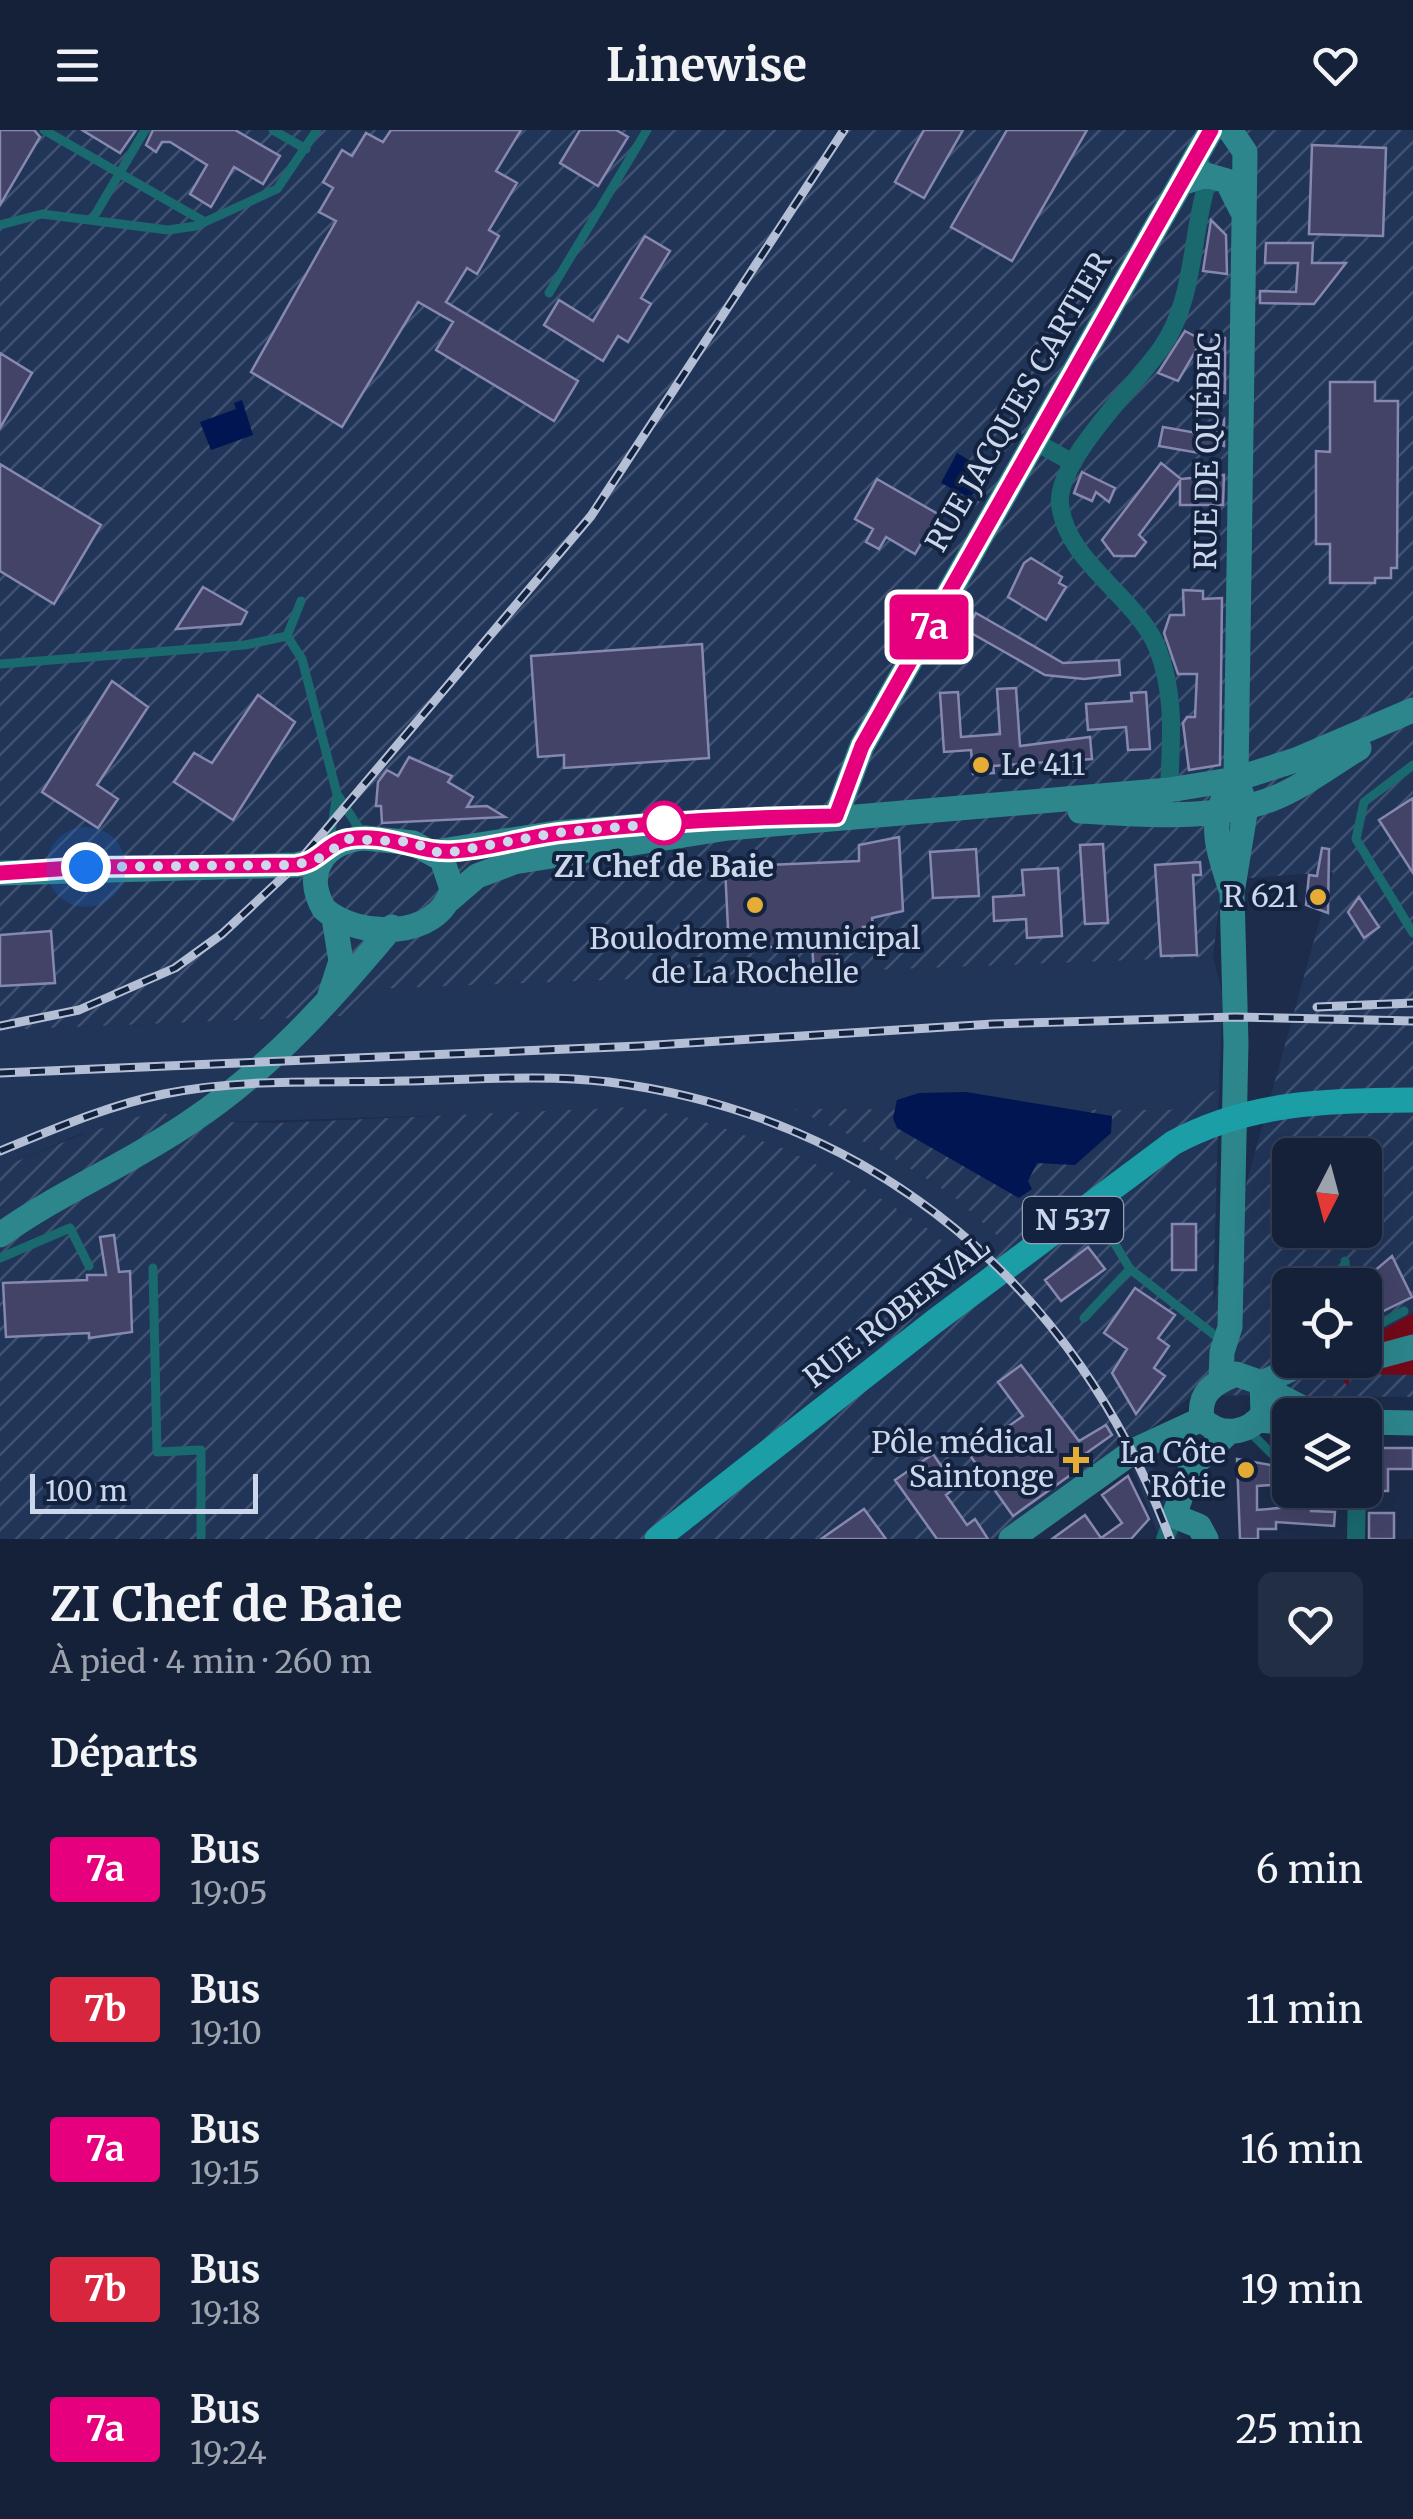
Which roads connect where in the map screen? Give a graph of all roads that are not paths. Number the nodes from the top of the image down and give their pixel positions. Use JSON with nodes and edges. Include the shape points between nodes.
{"nodes":[{"id":1,"x":44,"y":130,"type":"edge"},
{"id":2,"x":145,"y":130,"type":"edge"},
{"id":3,"x":273,"y":130,"type":"edge"},
{"id":4,"x":317,"y":130,"type":"edge"},
{"id":5,"x":647,"y":130,"type":"edge"},
{"id":6,"x":1211,"y":130,"type":"edge"},
{"id":7,"x":1230,"y":130,"type":"edge"},
{"id":8,"x":306,"y":149,"type":"junction"},
{"id":9,"x":1195,"y":171,"type":"junction"},
{"id":10,"x":119,"y":173,"type":"junction"},
{"id":11,"x":1243,"y":219,"type":"junction"},
{"id":12,"x":92,"y":220,"type":"junction"},
{"id":13,"x":204,"y":222,"type":"junction"},
{"id":14,"x":0,"y":226,"type":"edge"},
{"id":15,"x":549,"y":293,"type":"dead end"},
{"id":16,"x":1034,"y":441,"type":"junction"},
{"id":17,"x":1073,"y":463,"type":"junction"},
{"id":18,"x":301,"y":602,"type":"dead end"},
{"id":19,"x":287,"y":636,"type":"junction"},
{"id":20,"x":0,"y":664,"type":"edge"},
{"id":21,"x":1413,"y":710,"type":"edge"},
{"id":22,"x":1413,"y":766,"type":"edge"},
{"id":23,"x":1169,"y":790,"type":"junction"},
{"id":24,"x":337,"y":794,"type":"junction"},
{"id":25,"x":1233,"y":798,"type":"junction"},
{"id":26,"x":990,"y":806,"type":"junction"},
{"id":27,"x":836,"y":816,"type":"junction"},
{"id":28,"x":630,"y":835,"type":"junction"},
{"id":29,"x":365,"y":838,"type":"junction"},
{"id":30,"x":434,"y":852,"type":"junction"},
{"id":31,"x":324,"y":854,"type":"junction"},
{"id":32,"x":193,"y":864,"type":"junction"},
{"id":33,"x":0,"y":873,"type":"edge"},
{"id":34,"x":317,"y":892,"type":"junction"},
{"id":35,"x":449,"y":900,"type":"junction"},
{"id":36,"x":334,"y":918,"type":"junction"},
{"id":37,"x":392,"y":927,"type":"junction"},
{"id":38,"x":1413,"y":933,"type":"edge"},
{"id":39,"x":321,"y":1006,"type":"junction"},
{"id":40,"x":1413,"y":1100,"type":"edge"},
{"id":41,"x":0,"y":1235,"type":"edge"},
{"id":42,"x":1112,"y":1238,"type":"dead end"},
{"id":43,"x":0,"y":1258,"type":"edge"},
{"id":44,"x":1345,"y":1260,"type":"dead end"},
{"id":45,"x":89,"y":1266,"type":"dead end"},
{"id":46,"x":153,"y":1268,"type":"dead end"},
{"id":47,"x":1346,"y":1268,"type":"edge"},
{"id":48,"x":1130,"y":1269,"type":"junction"},
{"id":49,"x":1404,"y":1311,"type":"dead end"},
{"id":50,"x":1084,"y":1318,"type":"dead end"},
{"id":51,"x":1382,"y":1323,"type":"edge"},
{"id":52,"x":1227,"y":1335,"type":"junction"},
{"id":53,"x":1413,"y":1348,"type":"edge"},
{"id":54,"x":1382,"y":1356,"type":"edge"},
{"id":55,"x":1272,"y":1376,"type":"edge"},
{"id":56,"x":1221,"y":1380,"type":"junction"},
{"id":57,"x":1260,"y":1382,"type":"junction"},
{"id":58,"x":1287,"y":1398,"type":"edge"},
{"id":59,"x":1224,"y":1421,"type":"junction"},
{"id":60,"x":1382,"y":1422,"type":"edge"},
{"id":61,"x":1413,"y":1422,"type":"edge"},
{"id":62,"x":1272,"y":1423,"type":"edge"},
{"id":63,"x":1164,"y":1436,"type":"junction"},
{"id":64,"x":1272,"y":1458,"type":"edge"},
{"id":65,"x":1190,"y":1460,"type":"junction"},
{"id":66,"x":1357,"y":1508,"type":"edge"},
{"id":67,"x":1170,"y":1527,"type":"edge"},
{"id":68,"x":201,"y":1539,"type":"edge"},
{"id":69,"x":657,"y":1539,"type":"edge"},
{"id":70,"x":1011,"y":1539,"type":"edge"},
{"id":71,"x":1206,"y":1539,"type":"edge"},
{"id":72,"x":1356,"y":1539,"type":"edge"}],
"edges":[{"from":1,"to":10,"type":"lane"},
{"from":2,"to":10,"type":"lane"},
{"from":3,"to":8,"type":"lane"},
{"from":4,"to":8,"type":"lane"},
{"from":5,"to":15,"type":"lane"},
{"from":6,"to":9,"type":"street","name":"RUE JACQUES CARTIER"},
{"from":7,"to":11,"type":"street","name":"RUE DE QUÉBEC","via":[[1245,152]]},
{"from":8,"to":13,"type":"lane","via":[[277,189]]},
{"from":9,"to":11,"type":"street","via":[[1228,181]]},
{"from":9,"to":16,"type":"street","name":"RUE JACQUES CARTIER"},
{"from":9,"to":17,"type":"street","via":[[1184,301],[1174,328]]},
{"from":10,"to":12,"type":"lane"},
{"from":10,"to":13,"type":"lane"},
{"from":11,"to":25,"type":"street","name":"RUE DE QUÉBEC"},
{"from":12,"to":13,"type":"lane","via":[[168,230]]},
{"from":12,"to":14,"type":"lane","via":[[42,214]]},
{"from":16,"to":17,"type":"street"},
{"from":16,"to":27,"type":"street","name":"RUE JACQUES CARTIER","via":[[862,746]]},
{"from":17,"to":23,"type":"street","via":[[1060,502],[1072,540],[1139,616],[1168,681]]},
{"from":18,"to":19,"type":"lane"},
{"from":19,"to":20,"type":"lane"},
{"from":19,"to":24,"type":"lane","via":[[302,659]]},
{"from":21,"to":25,"type":"street","via":[[1296,760]]},
{"from":21,"to":25,"type":"street","via":[[1300,786]]},
{"from":22,"to":38,"type":"lane","via":[[1364,802],[1356,839]]},
{"from":23,"to":25,"type":"street"},
{"from":23,"to":26,"type":"street"},
{"from":24,"to":29,"type":"lane"},
{"from":24,"to":31,"type":"lane"},
{"from":25,"to":26,"type":"street"},
{"from":25,"to":52,"type":"street","name":"RUE DE QUÉBEC","via":[[1236,1043]]},
{"from":26,"to":27,"type":"street"},
{"from":27,"to":28,"type":"street"},
{"from":28,"to":30,"type":"street"},
{"from":28,"to":35,"type":"street","via":[[496,867]]},
{"from":29,"to":30,"type":"street","via":[[413,842]]},
{"from":29,"to":31,"type":"street","via":[[348,839]]},
{"from":30,"to":35,"type":"street","via":[[448,868]]},
{"from":31,"to":32,"type":"street","via":[[296,865]]},
{"from":31,"to":34,"type":"street"},
{"from":32,"to":33,"type":"street"},
{"from":32,"to":34,"type":"street"},
{"from":34,"to":36,"type":"street"},
{"from":35,"to":37,"type":"street","via":[[430,922]]},
{"from":36,"to":37,"type":"street"},
{"from":36,"to":39,"type":"street","via":[[341,961]]},
{"from":37,"to":39,"type":"street"},
{"from":39,"to":41,"type":"street","via":[[220,1102]]},
{"from":40,"to":69,"type":"main road","name":"RUE ROBERVAL","number":"N 537","via":[[1276,1106],[1173,1144]]},
{"from":42,"to":48,"type":"lane"},
{"from":43,"to":45,"type":"lane","via":[[70,1228]]},
{"from":44,"to":47,"type":"lane"},
{"from":46,"to":68,"type":"lane","via":[[157,1452],[202,1450]]},
{"from":48,"to":50,"type":"lane"},
{"from":48,"to":52,"type":"lane"},
{"from":49,"to":51,"type":"lane"},
{"from":52,"to":56,"type":"street","name":"RUE DE QUÉBEC"},
{"from":52,"to":57,"type":"street","name":"RUE DE QUÉBEC"},
{"from":53,"to":54,"type":"street"},
{"from":55,"to":57,"type":"street"},
{"from":56,"to":57,"type":"street","via":[[1236,1374]]},
{"from":56,"to":59,"type":"street"},
{"from":57,"to":58,"type":"street"},
{"from":57,"to":59,"type":"street","via":[[1266,1405]]},
{"from":59,"to":62,"type":"street"},
{"from":59,"to":63,"type":"street"},
{"from":59,"to":64,"type":"lane"},
{"from":59,"to":65,"type":"street"},
{"from":60,"to":61,"type":"street"},
{"from":63,"to":65,"type":"street"},
{"from":63,"to":70,"type":"street"},
{"from":65,"to":67,"type":"street"},
{"from":66,"to":72,"type":"street"},
{"from":67,"to":71,"type":"street","via":[[1200,1526]]}]}
